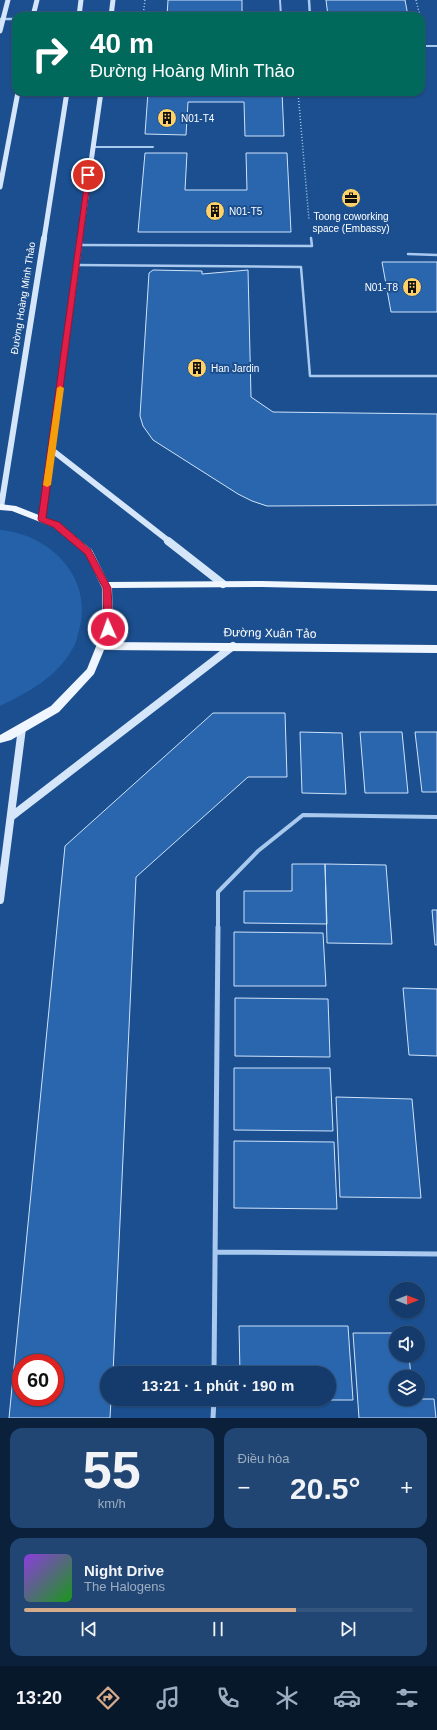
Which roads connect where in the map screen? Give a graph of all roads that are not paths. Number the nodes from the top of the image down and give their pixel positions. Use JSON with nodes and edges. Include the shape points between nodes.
{"nodes":[{"id":1,"x":8,"y":0,"type":"edge"},
{"id":2,"x":37,"y":0,"type":"edge"},
{"id":3,"x":81,"y":0,"type":"edge"},
{"id":4,"x":113,"y":0,"type":"edge"},
{"id":5,"x":280,"y":0,"type":"edge"},
{"id":6,"x":309,"y":0,"type":"edge"},
{"id":7,"x":34,"y":12,"type":"edge"},
{"id":8,"x":80,"y":12,"type":"edge"},
{"id":9,"x":112,"y":12,"type":"edge"},
{"id":10,"x":281,"y":12,"type":"edge"},
{"id":11,"x":310,"y":12,"type":"edge"},
{"id":12,"x":1,"y":19,"type":"edge"},
{"id":13,"x":12,"y":19,"type":"edge"},
{"id":14,"x":0,"y":31,"type":"edge"},
{"id":15,"x":425,"y":46,"type":"edge"},
{"id":16,"x":437,"y":46,"type":"edge"},
{"id":17,"x":17,"y":96,"type":"edge"},
{"id":18,"x":66,"y":96,"type":"edge"},
{"id":19,"x":100,"y":96,"type":"edge"},
{"id":20,"x":92,"y":147,"type":"junction"},
{"id":21,"x":153,"y":147,"type":"dead end"},
{"id":22,"x":0,"y":187,"type":"edge"},
{"id":23,"x":311,"y":238,"type":"road end"},
{"id":24,"x":80,"y":244,"type":"junction"},
{"id":25,"x":408,"y":254,"type":"dead end"},
{"id":26,"x":437,"y":255,"type":"edge"},
{"id":27,"x":77,"y":265,"type":"junction"},
{"id":28,"x":437,"y":376,"type":"edge"},
{"id":29,"x":52,"y":450,"type":"junction"},
{"id":30,"x":0,"y":507,"type":"edge"},
{"id":31,"x":42,"y":519,"type":"junction"},
{"id":32,"x":105,"y":584,"type":"junction"},
{"id":33,"x":223,"y":584,"type":"junction"},
{"id":34,"x":437,"y":588,"type":"edge"},
{"id":35,"x":102,"y":646,"type":"junction"},
{"id":36,"x":233,"y":646,"type":"junction"},
{"id":37,"x":437,"y":649,"type":"edge"},
{"id":38,"x":22,"y":728,"type":"junction"},
{"id":39,"x":0,"y":739,"type":"edge"},
{"id":40,"x":12,"y":816,"type":"junction"},
{"id":41,"x":437,"y":817,"type":"edge"},
{"id":42,"x":0,"y":900,"type":"edge"},
{"id":43,"x":215,"y":1252,"type":"junction"},
{"id":44,"x":437,"y":1254,"type":"edge"},
{"id":45,"x":214,"y":1366,"type":"edge"},
{"id":46,"x":214,"y":1406,"type":"edge"},
{"id":47,"x":213,"y":1418,"type":"edge"}],
"edges":[{"from":1,"to":12,"type":"main road"},
{"from":2,"to":7,"type":"main road"},
{"from":3,"to":8,"type":"main road"},
{"from":4,"to":9,"type":"main road"},
{"from":5,"to":10,"type":"lane"},
{"from":6,"to":11,"type":"street"},
{"from":12,"to":13,"type":"street"},
{"from":12,"to":14,"type":"main road"},
{"from":15,"to":16,"type":"lane"},
{"from":17,"to":22,"type":"main road"},
{"from":18,"to":30,"type":"main road","name":"Đường Hoàng Minh Thảo"},
{"from":19,"to":20,"type":"main road"},
{"from":20,"to":21,"type":"lane"},
{"from":20,"to":24,"type":"main road"},
{"from":23,"to":24,"type":"lane","via":[[312,246]]},
{"from":24,"to":27,"type":"main road"},
{"from":25,"to":26,"type":"lane"},
{"from":27,"to":28,"type":"lane","via":[[301,267],[310,376]]},
{"from":27,"to":29,"type":"main road"},
{"from":29,"to":31,"type":"main road"},
{"from":29,"to":33,"type":"main road"},
{"from":30,"to":31,"type":"main road","via":[[13,508]]},
{"from":31,"to":32,"type":"main road","via":[[56,524],[88,552]]},
{"from":32,"to":33,"type":"main road"},
{"from":32,"to":35,"type":"main road","via":[[108,629]]},
{"from":33,"to":34,"type":"main road"},
{"from":35,"to":36,"type":"main road","name":"Đường Xuân Tảo"},
{"from":35,"to":38,"type":"main road","via":[[91,672],[55,710]]},
{"from":36,"to":37,"type":"main road","name":"Đường Xuân Tảo"},
{"from":36,"to":40,"type":"main road"},
{"from":38,"to":39,"type":"main road"},
{"from":38,"to":40,"type":"main road"},
{"from":40,"to":42,"type":"main road"},
{"from":41,"to":43,"type":"street","via":[[303,815],[258,851],[218,892]]},
{"from":43,"to":44,"type":"street"},
{"from":43,"to":45,"type":"street"},
{"from":46,"to":47,"type":"street"}]}
